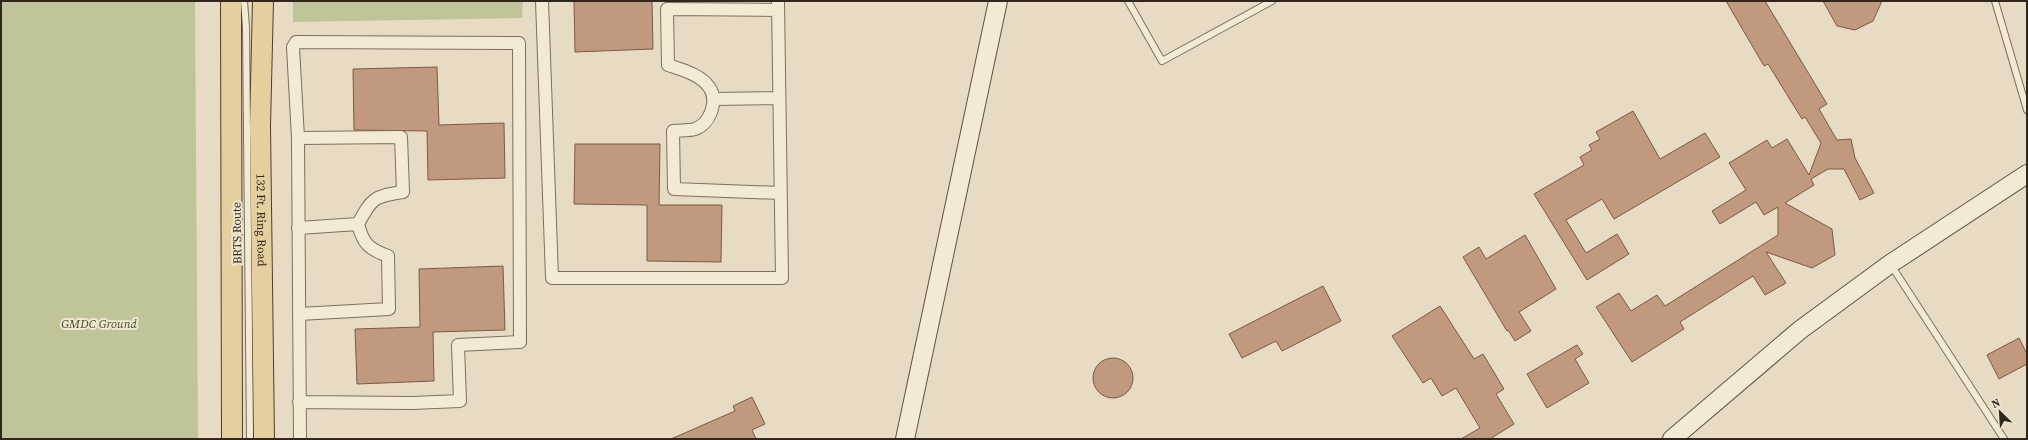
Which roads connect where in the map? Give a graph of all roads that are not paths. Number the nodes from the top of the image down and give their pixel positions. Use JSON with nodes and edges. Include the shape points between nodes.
{"nodes":[{"id":1,"x":231,"y":1,"type":"edge"},
{"id":2,"x":244,"y":1,"type":"edge"},
{"id":3,"x":248,"y":1,"type":"edge"},
{"id":4,"x":262,"y":1,"type":"edge"},
{"id":5,"x":542,"y":1,"type":"edge"},
{"id":6,"x":998,"y":1,"type":"edge"},
{"id":7,"x":1128,"y":1,"type":"edge"},
{"id":8,"x":1272,"y":1,"type":"edge"},
{"id":9,"x":1995,"y":1,"type":"edge"},
{"id":10,"x":778,"y":6,"type":"edge"},
{"id":11,"x":246,"y":27,"type":"junction"},
{"id":12,"x":779,"y":98,"type":"junction"},
{"id":13,"x":713,"y":99,"type":"junction"},
{"id":14,"x":2027,"y":110,"type":"edge"},
{"id":15,"x":298,"y":138,"type":"junction"},
{"id":16,"x":2027,"y":174,"type":"edge"},
{"id":17,"x":780,"y":193,"type":"junction"},
{"id":18,"x":358,"y":224,"type":"junction"},
{"id":19,"x":298,"y":228,"type":"junction"},
{"id":20,"x":1890,"y":264,"type":"junction"},
{"id":21,"x":299,"y":314,"type":"junction"},
{"id":22,"x":299,"y":402,"type":"junction"},
{"id":23,"x":232,"y":439,"type":"edge"},
{"id":24,"x":250,"y":439,"type":"edge"},
{"id":25,"x":264,"y":439,"type":"edge"},
{"id":26,"x":300,"y":439,"type":"edge"},
{"id":27,"x":905,"y":439,"type":"edge"},
{"id":28,"x":1672,"y":439,"type":"edge"},
{"id":29,"x":2004,"y":439,"type":"edge"}],
"edges":[{"from":1,"to":23,"type":"main road"},
{"from":2,"to":11,"type":"lane"},
{"from":3,"to":11,"type":"lane"},
{"from":4,"to":25,"type":"main road","name":"132 Ft. Ring Road","via":[[260,126]]},
{"from":5,"to":17,"type":"street","via":[[552,278],[782,278]]},
{"from":6,"to":27,"type":"street"},
{"from":7,"to":8,"type":"lane","via":[[1162,61]]},
{"from":9,"to":14,"type":"lane"},
{"from":10,"to":12,"type":"street"},
{"from":10,"to":13,"type":"street","via":[[667,9],[668,65],[691,72],[709,87]]},
{"from":11,"to":24,"type":"lane","name":"BRTS Route"},
{"from":12,"to":13,"type":"street"},
{"from":12,"to":17,"type":"street"},
{"from":13,"to":17,"type":"street","via":[[710,117],[696,128],[673,131],[674,189]]},
{"from":15,"to":18,"type":"street","via":[[401,137],[403,192],[386,194],[370,202]]},
{"from":15,"to":19,"type":"street"},
{"from":15,"to":22,"type":"street","via":[[293,47],[296,42],[519,43],[520,342],[458,345],[460,401]]},
{"from":16,"to":20,"type":"street"},
{"from":18,"to":19,"type":"street"},
{"from":18,"to":21,"type":"street","via":[[361,238],[372,250],[388,256],[389,310]]},
{"from":19,"to":21,"type":"street"},
{"from":20,"to":28,"type":"street","via":[[1800,330]]},
{"from":20,"to":29,"type":"lane"},
{"from":21,"to":22,"type":"street"},
{"from":22,"to":26,"type":"street"}]}
